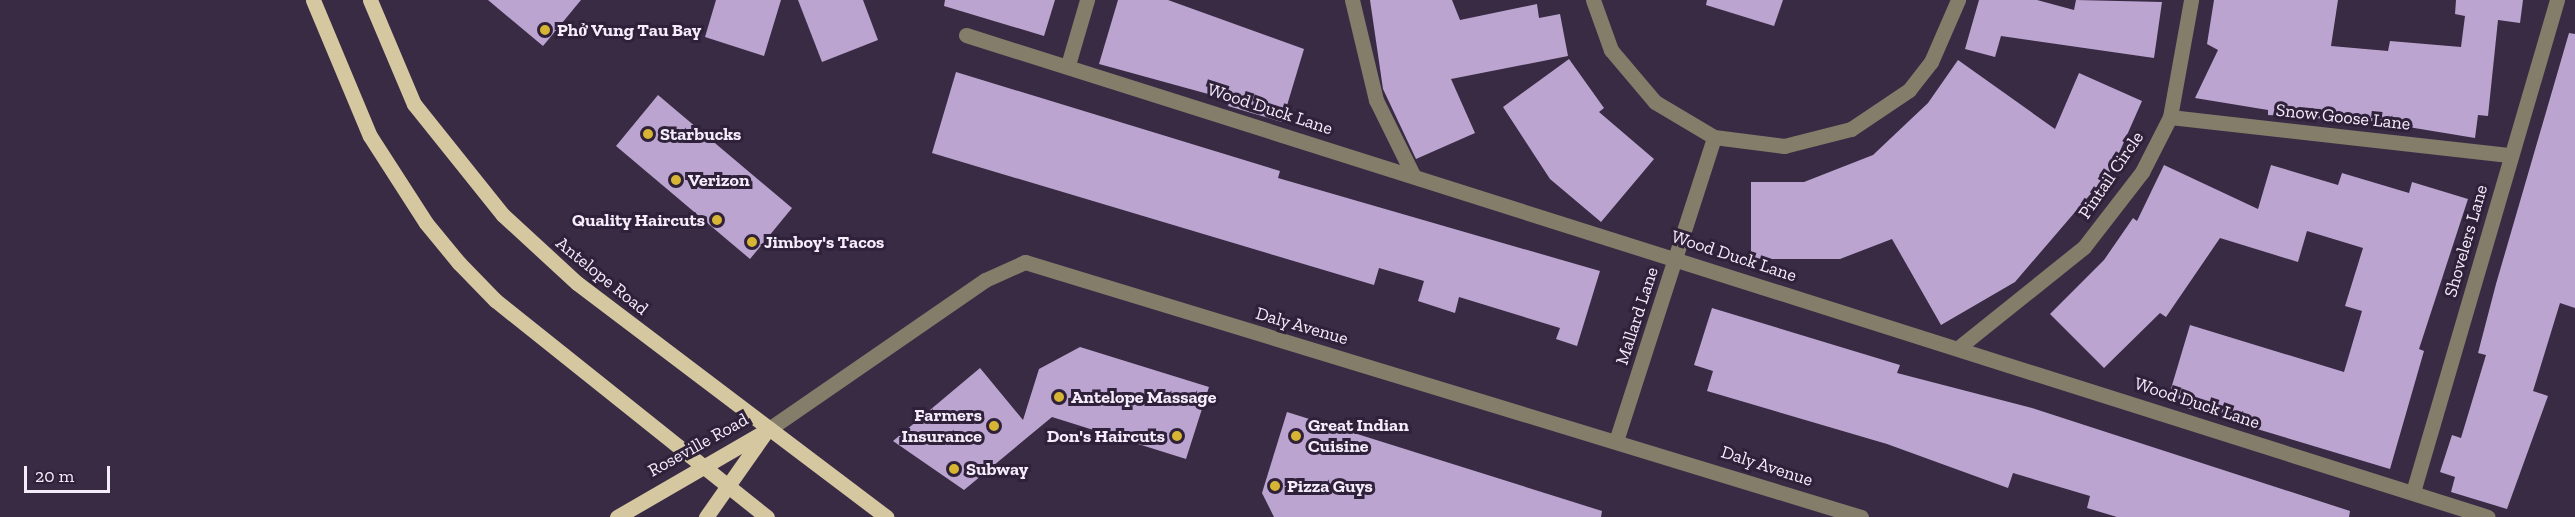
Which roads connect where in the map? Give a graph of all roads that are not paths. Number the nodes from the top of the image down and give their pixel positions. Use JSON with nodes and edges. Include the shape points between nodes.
{"nodes":[{"id":1,"x":313,"y":0,"type":"edge"},
{"id":2,"x":370,"y":0,"type":"edge"},
{"id":3,"x":1087,"y":0,"type":"edge"},
{"id":4,"x":1352,"y":0,"type":"edge"},
{"id":5,"x":1593,"y":0,"type":"edge"},
{"id":6,"x":1958,"y":0,"type":"edge"},
{"id":7,"x":2191,"y":0,"type":"edge"},
{"id":8,"x":2557,"y":0,"type":"edge"},
{"id":9,"x":966,"y":35,"type":"dead end"},
{"id":10,"x":1068,"y":65,"type":"junction"},
{"id":11,"x":2170,"y":117,"type":"junction"},
{"id":12,"x":1714,"y":137,"type":"junction"},
{"id":13,"x":2511,"y":155,"type":"junction"},
{"id":14,"x":1413,"y":175,"type":"junction"},
{"id":15,"x":1677,"y":258,"type":"junction"},
{"id":16,"x":1958,"y":348,"type":"junction"},
{"id":17,"x":768,"y":429,"type":"junction"},
{"id":18,"x":1617,"y":438,"type":"junction"},
{"id":19,"x":703,"y":465,"type":"junction"},
{"id":20,"x":728,"y":485,"type":"junction"},
{"id":21,"x":2413,"y":492,"type":"junction"},
{"id":22,"x":617,"y":517,"type":"edge"},
{"id":23,"x":706,"y":517,"type":"edge"},
{"id":24,"x":767,"y":517,"type":"edge"},
{"id":25,"x":886,"y":517,"type":"edge"},
{"id":26,"x":1861,"y":517,"type":"edge"},
{"id":27,"x":2488,"y":517,"type":"edge"}],
"edges":[{"from":1,"to":19,"type":"main road","via":[[345,87],[426,224],[495,300]]},
{"from":2,"to":17,"type":"main road","name":"Antelope Road","via":[[414,104],[503,215],[577,283]]},
{"from":3,"to":10,"type":"street"},
{"from":4,"to":14,"type":"street","via":[[1376,100]]},
{"from":5,"to":12,"type":"street","via":[[1611,50],[1630,79],[1683,122]]},
{"from":6,"to":12,"type":"street","via":[[1936,52],[1909,90],[1851,129],[1784,146]]},
{"from":7,"to":11,"type":"street","name":"Pintail Circle"},
{"from":8,"to":13,"type":"street","name":"Shovelers Lane"},
{"from":9,"to":10,"type":"street","name":"Wood Duck Lane"},
{"from":10,"to":14,"type":"street","name":"Wood Duck Lane"},
{"from":11,"to":13,"type":"street","name":"Snow Goose Lane"},
{"from":11,"to":16,"type":"street","name":"Pintail Circle","via":[[2142,172],[2084,247]]},
{"from":12,"to":15,"type":"street","name":"Mallard Lane"},
{"from":13,"to":21,"type":"street","name":"Shovelers Lane"},
{"from":14,"to":15,"type":"street","name":"Wood Duck Lane"},
{"from":15,"to":16,"type":"street","name":"Wood Duck Lane"},
{"from":15,"to":18,"type":"street","name":"Mallard Lane"},
{"from":16,"to":21,"type":"street","name":"Wood Duck Lane"},
{"from":17,"to":18,"type":"street","name":"Daly Avenue","via":[[985,280],[1025,262]]},
{"from":17,"to":19,"type":"main road","name":"Roseville Road"},
{"from":17,"to":20,"type":"main road","name":"Roseville Road"},
{"from":17,"to":25,"type":"main road","name":"Antelope Road"},
{"from":18,"to":26,"type":"street","name":"Daly Avenue"},
{"from":19,"to":20,"type":"main road"},
{"from":19,"to":22,"type":"main road","name":"Roseville Road"},
{"from":20,"to":23,"type":"main road","name":"Roseville Road"},
{"from":20,"to":24,"type":"main road"},
{"from":21,"to":27,"type":"street","name":"Wood Duck Lane"}]}
